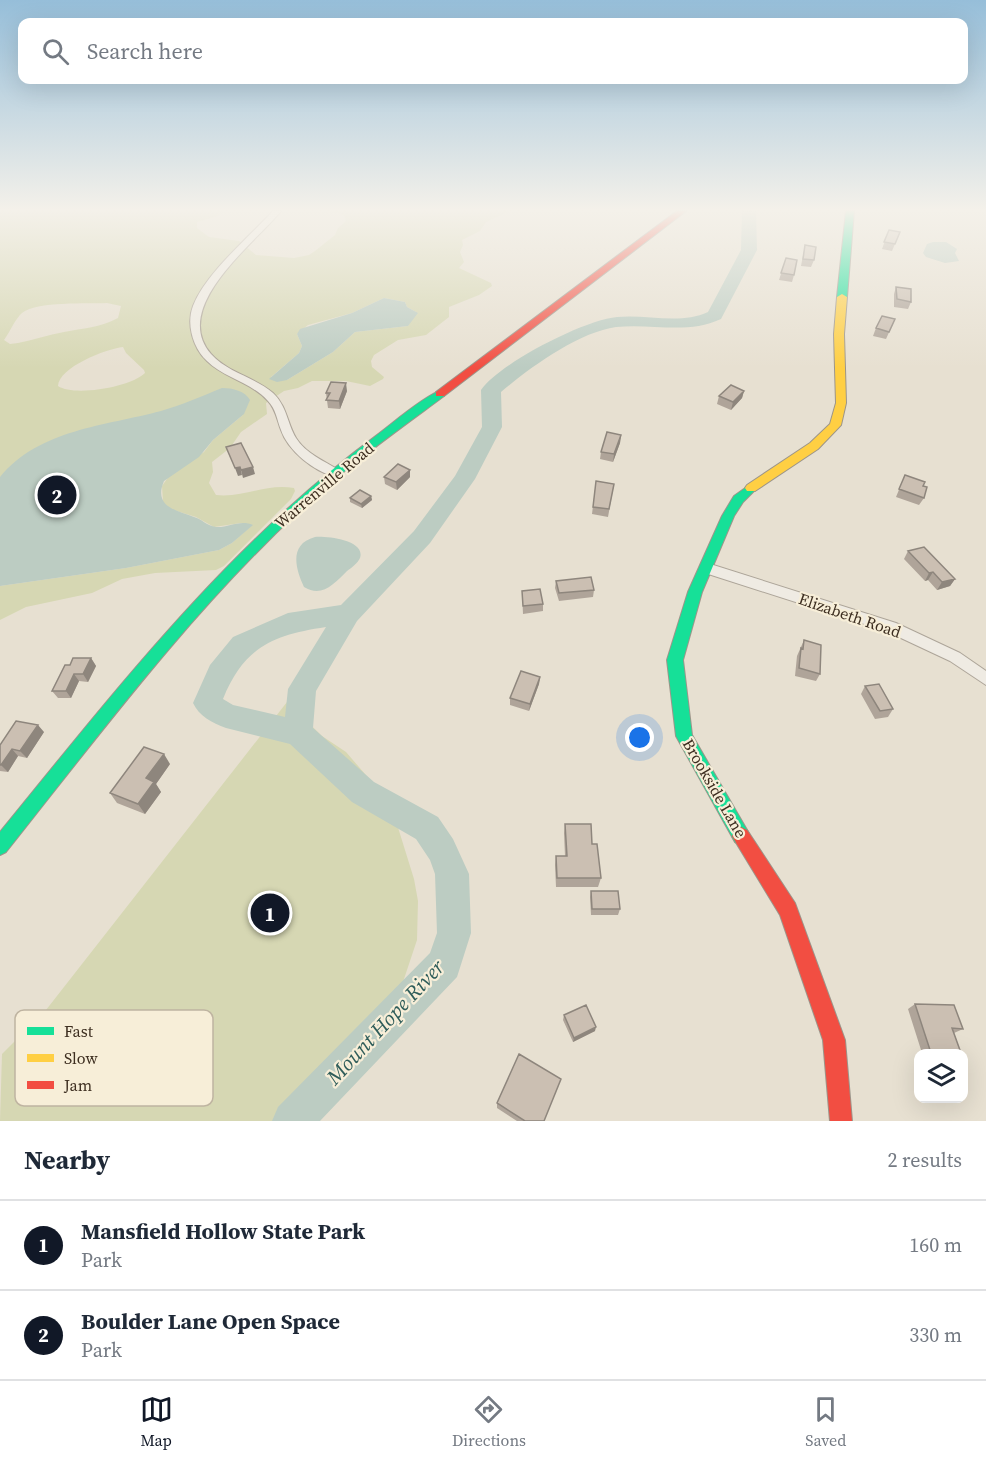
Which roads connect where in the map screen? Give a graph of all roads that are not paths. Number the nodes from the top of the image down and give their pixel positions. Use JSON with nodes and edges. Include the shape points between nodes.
{"nodes":[{"id":1,"x":231,"y":263,"type":"edge"},
{"id":2,"x":613,"y":263,"type":"edge"},
{"id":3,"x":845,"y":263,"type":"edge"},
{"id":4,"x":335,"y":473,"type":"junction"},
{"id":5,"x":707,"y":568,"type":"junction"},
{"id":6,"x":986,"y":679,"type":"edge"},
{"id":7,"x":0,"y":846,"type":"edge"},
{"id":8,"x":841,"y":1121,"type":"edge"}],
"edges":[{"from":1,"to":4,"type":"street","via":[[198,305],[195,327],[199,341],[208,356],[225,371],[272,398],[293,445]]},
{"from":2,"to":4,"type":"street","name":"Warrenville Road"},
{"from":3,"to":5,"type":"street","name":"Brookside Lane","via":[[839,334],[841,403],[835,425],[814,446],[738,499]]},
{"from":4,"to":7,"type":"street","name":"Warrenville Road","via":[[277,524],[171,634]]},
{"from":5,"to":6,"type":"street","name":"Elizabeth Road","via":[[891,627],[955,657]]},
{"from":5,"to":8,"type":"street","name":"Brookside Lane","via":[[695,592],[675,660],[684,736],[788,910],[834,1040]]}]}
